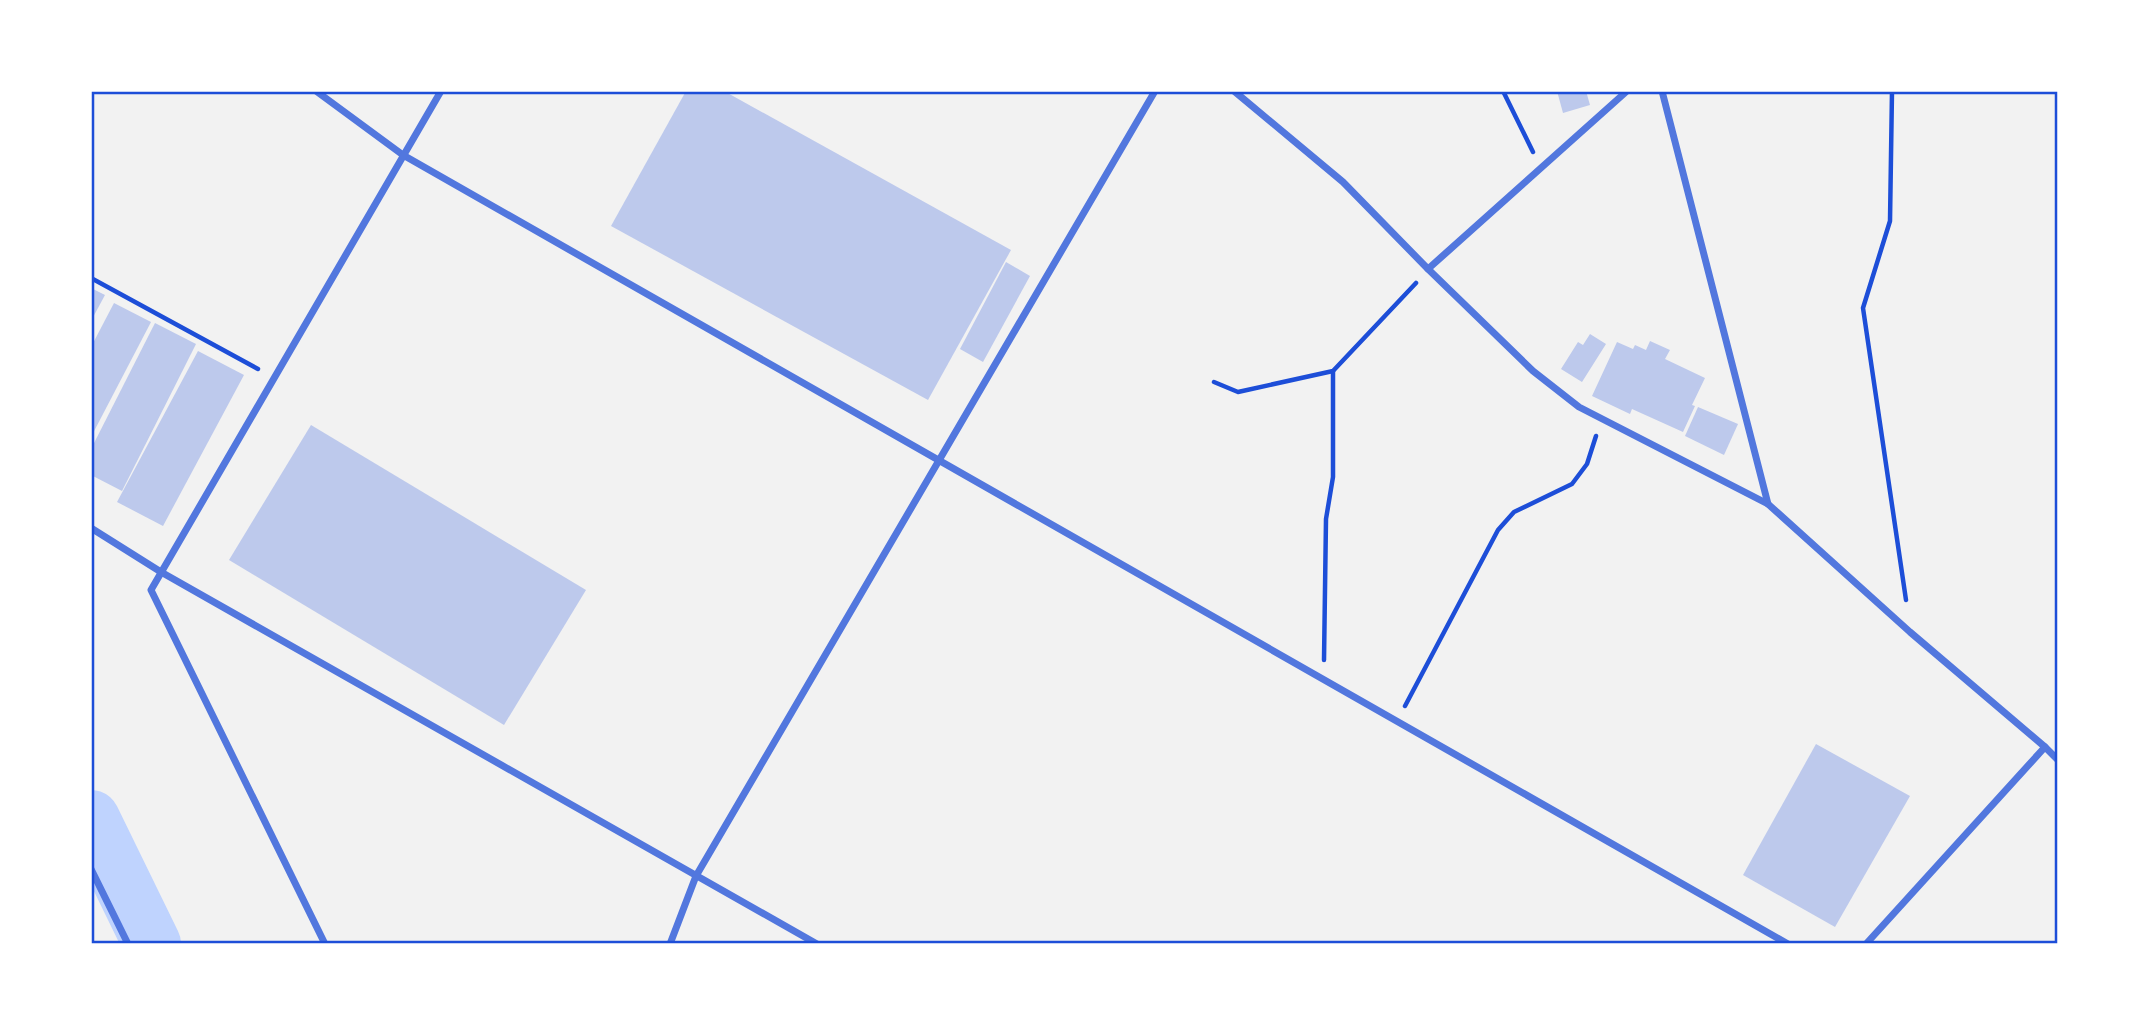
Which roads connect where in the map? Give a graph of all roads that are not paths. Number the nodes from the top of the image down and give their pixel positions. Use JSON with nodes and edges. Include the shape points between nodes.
{"nodes":[{"id":1,"x":316,"y":91,"type":"edge"},
{"id":2,"x":441,"y":91,"type":"edge"},
{"id":3,"x":1155,"y":91,"type":"edge"},
{"id":4,"x":1234,"y":91,"type":"edge"},
{"id":5,"x":1627,"y":91,"type":"edge"},
{"id":6,"x":1662,"y":91,"type":"edge"},
{"id":7,"x":403,"y":155,"type":"junction"},
{"id":8,"x":1428,"y":269,"type":"junction"},
{"id":9,"x":938,"y":461,"type":"junction"},
{"id":10,"x":1768,"y":504,"type":"junction"},
{"id":11,"x":91,"y":528,"type":"edge"},
{"id":12,"x":161,"y":572,"type":"junction"},
{"id":13,"x":2046,"y":747,"type":"junction"},
{"id":14,"x":2058,"y":760,"type":"edge"},
{"id":15,"x":91,"y":869,"type":"edge"},
{"id":16,"x":696,"y":876,"type":"junction"},
{"id":17,"x":128,"y":944,"type":"edge"},
{"id":18,"x":325,"y":944,"type":"edge"},
{"id":19,"x":670,"y":944,"type":"edge"},
{"id":20,"x":817,"y":944,"type":"edge"},
{"id":21,"x":1788,"y":944,"type":"edge"},
{"id":22,"x":1866,"y":944,"type":"edge"}],
"edges":[{"from":1,"to":7,"type":"street"},
{"from":2,"to":7,"type":"street"},
{"from":3,"to":9,"type":"street"},
{"from":4,"to":8,"type":"street","via":[[1343,182]]},
{"from":5,"to":8,"type":"street"},
{"from":6,"to":10,"type":"street"},
{"from":7,"to":9,"type":"street"},
{"from":7,"to":12,"type":"street"},
{"from":8,"to":10,"type":"street","via":[[1533,370],[1579,407]]},
{"from":9,"to":16,"type":"street"},
{"from":9,"to":21,"type":"street"},
{"from":10,"to":13,"type":"street"},
{"from":11,"to":12,"type":"street"},
{"from":12,"to":16,"type":"street"},
{"from":12,"to":18,"type":"street","via":[[151,590]]},
{"from":13,"to":14,"type":"street"},
{"from":13,"to":22,"type":"street"},
{"from":15,"to":17,"type":"street"},
{"from":16,"to":19,"type":"street"},
{"from":16,"to":20,"type":"street"}]}
